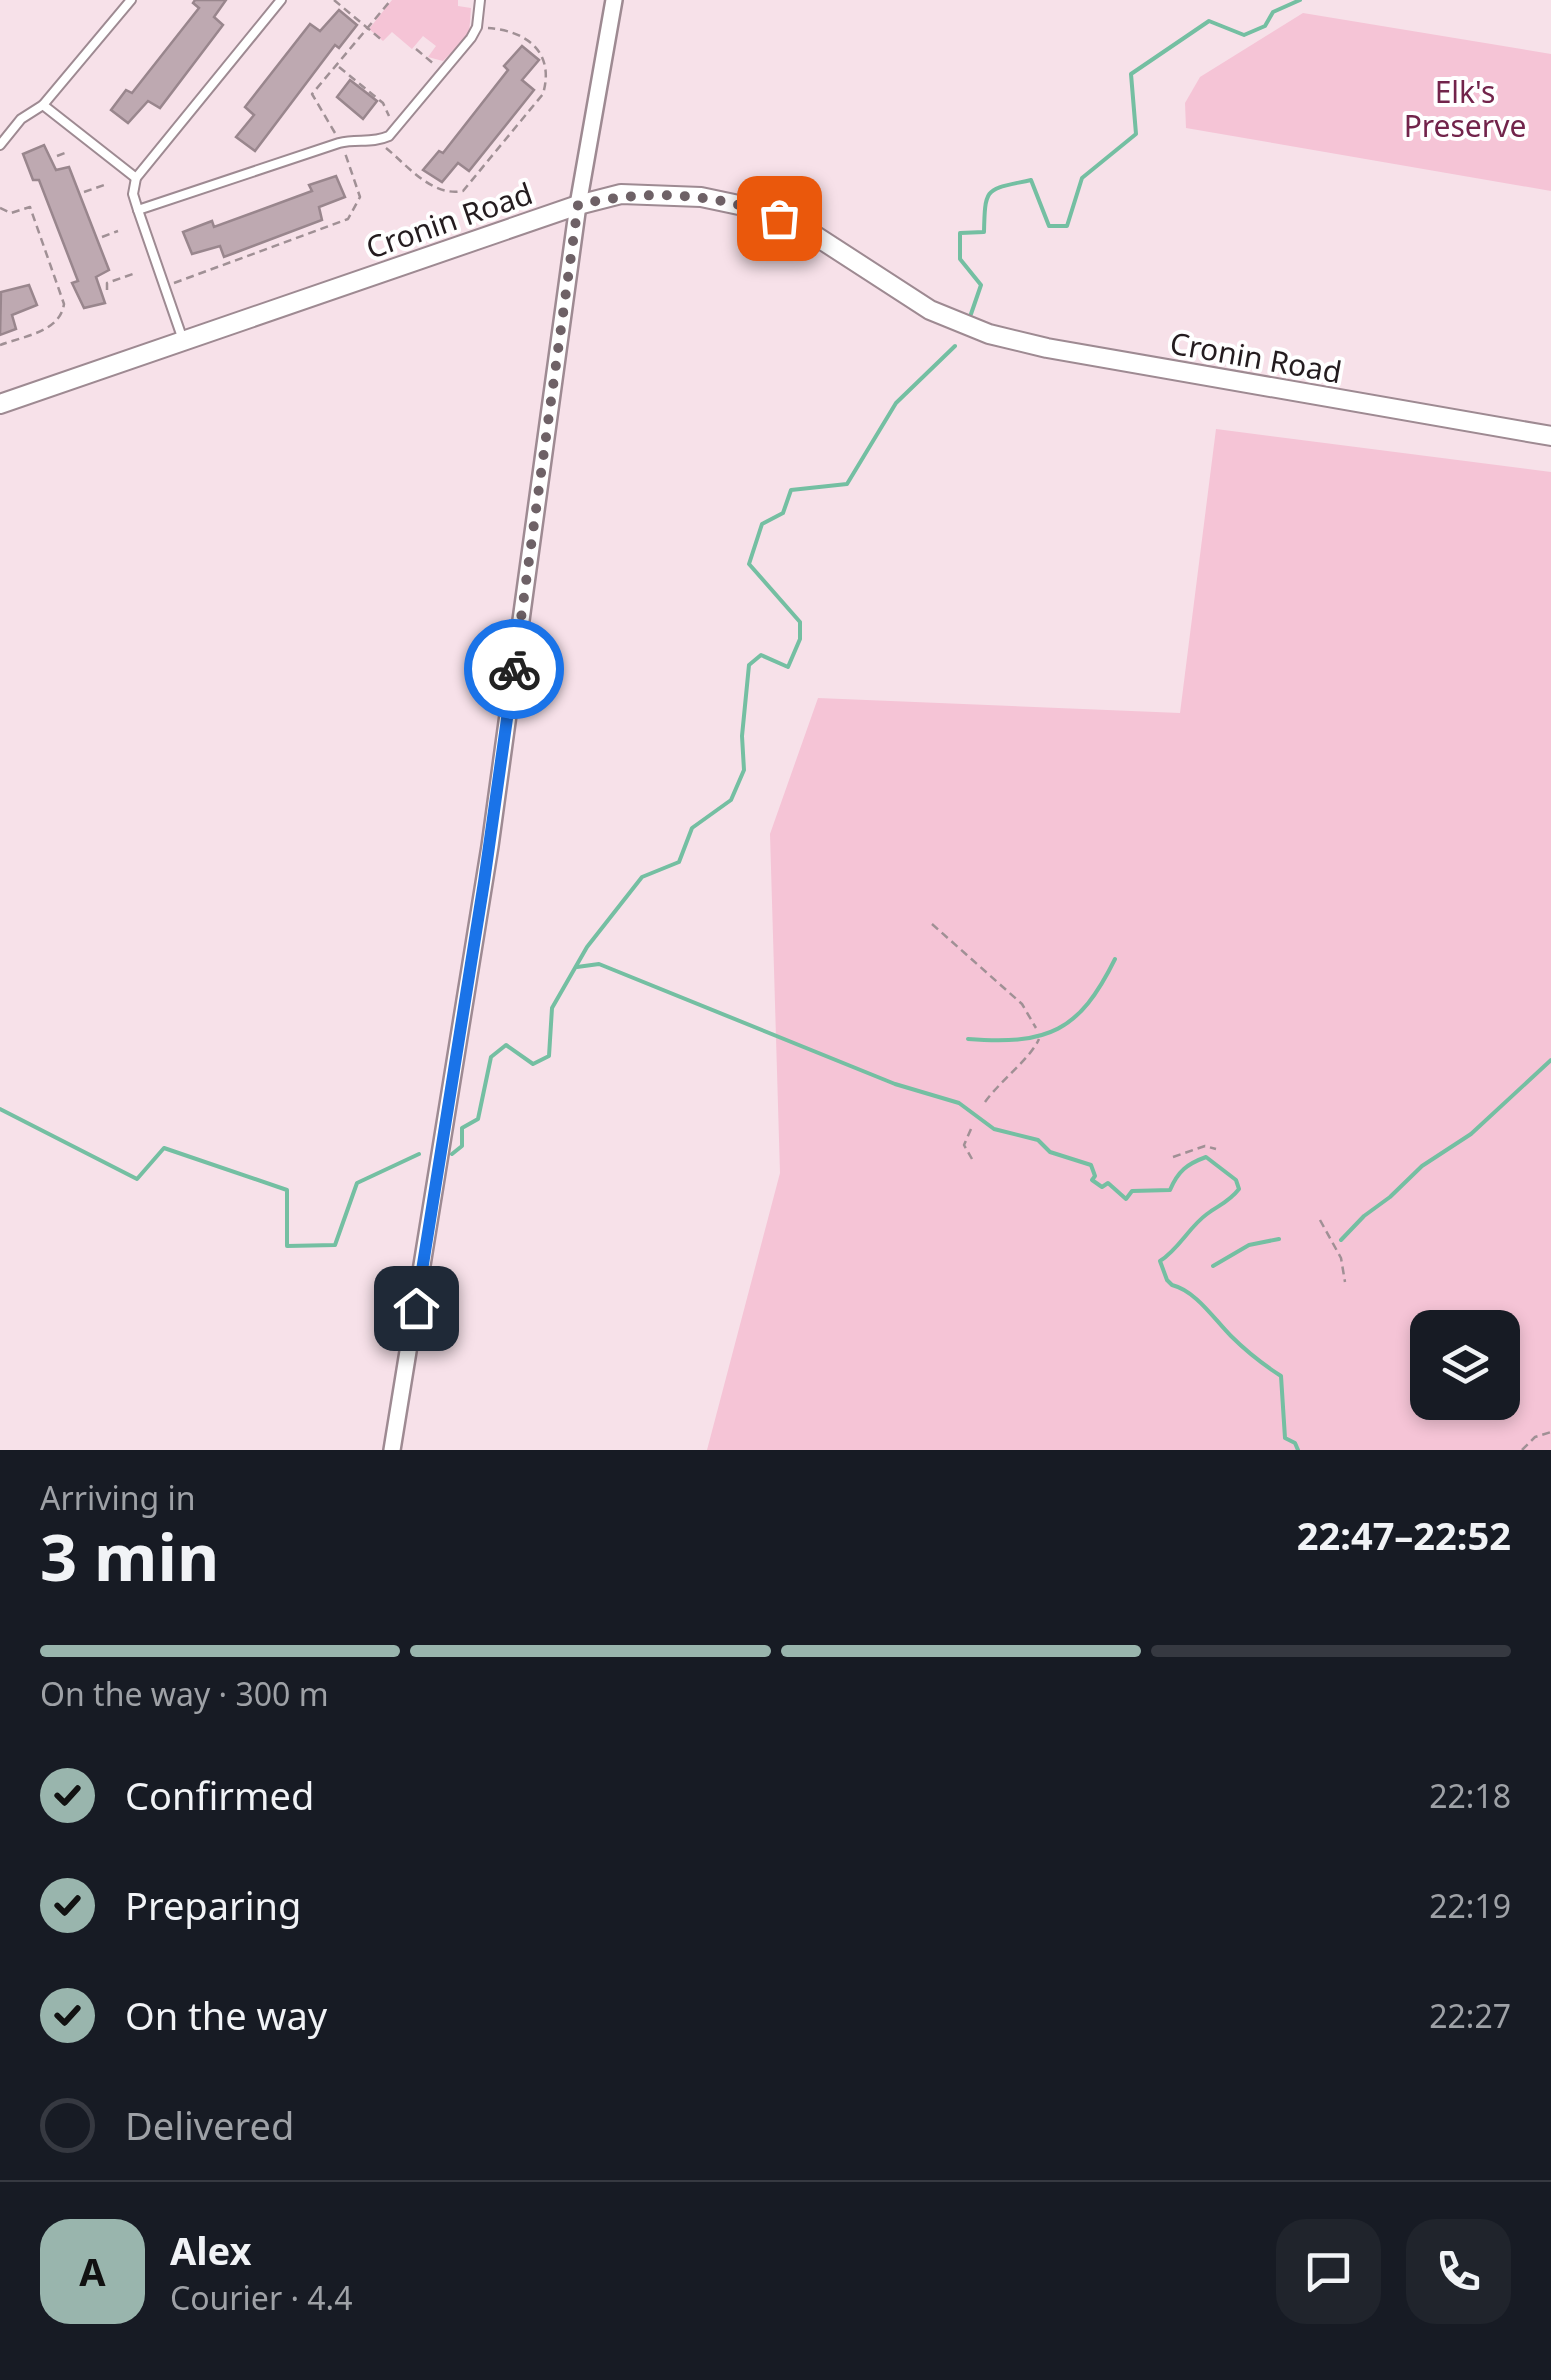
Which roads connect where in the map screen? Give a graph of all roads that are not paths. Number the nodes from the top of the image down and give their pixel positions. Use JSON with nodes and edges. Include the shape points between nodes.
{"nodes":[{"id":1,"x":131,"y":0,"type":"edge"},
{"id":2,"x":282,"y":0,"type":"edge"},
{"id":3,"x":480,"y":0,"type":"edge"},
{"id":4,"x":614,"y":0,"type":"edge"},
{"id":5,"x":43,"y":105,"type":"junction"},
{"id":6,"x":0,"y":145,"type":"edge"},
{"id":7,"x":136,"y":178,"type":"junction"},
{"id":8,"x":578,"y":205,"type":"junction"},
{"id":9,"x":138,"y":210,"type":"junction"},
{"id":10,"x":183,"y":342,"type":"junction"},
{"id":11,"x":0,"y":404,"type":"edge"},
{"id":12,"x":1551,"y":436,"type":"edge"},
{"id":13,"x":392,"y":1450,"type":"edge"}],
"edges":[{"from":1,"to":5,"type":"lane"},
{"from":2,"to":7,"type":"lane"},
{"from":3,"to":9,"type":"lane","via":[[477,27],[389,136],[338,143]]},
{"from":4,"to":8,"type":"street"},
{"from":5,"to":6,"type":"lane"},
{"from":5,"to":7,"type":"lane"},
{"from":7,"to":9,"type":"lane"},
{"from":8,"to":10,"type":"street","name":"Cronin Road"},
{"from":8,"to":12,"type":"street","name":"Cronin Road","via":[[622,194],[702,197],[753,208],[805,229],[930,310],[990,334]]},
{"from":8,"to":13,"type":"street","via":[[490,846]]},
{"from":9,"to":10,"type":"lane"},
{"from":10,"to":11,"type":"street","name":"Cronin Road"}]}
